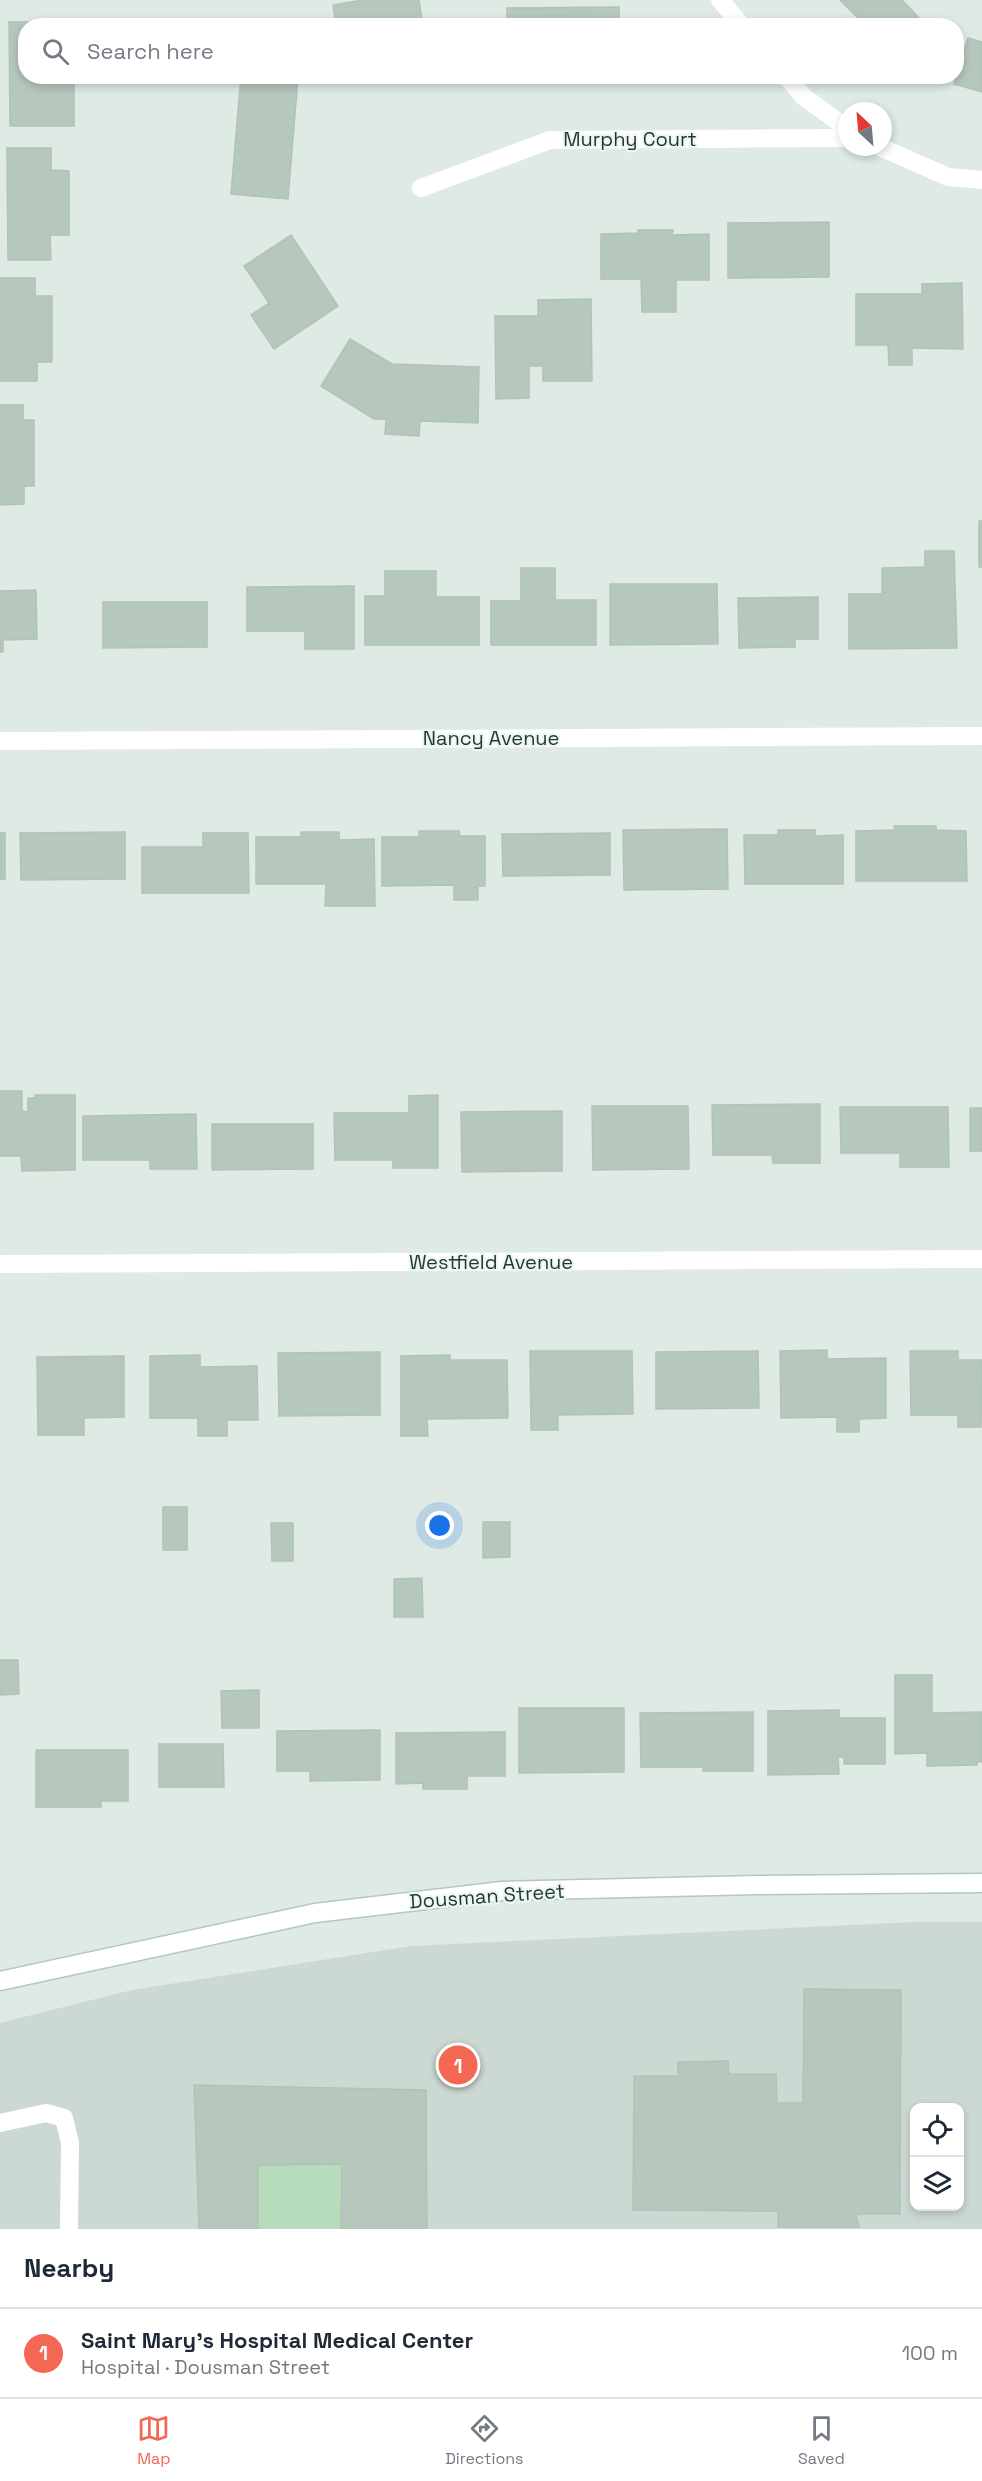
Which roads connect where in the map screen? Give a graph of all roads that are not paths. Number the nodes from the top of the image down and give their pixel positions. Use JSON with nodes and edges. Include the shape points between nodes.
{"nodes":[{"id":1,"x":720,"y":0,"type":"edge"},
{"id":2,"x":735,"y":18,"type":"edge"},
{"id":3,"x":793,"y":84,"type":"edge"},
{"id":4,"x":838,"y":121,"type":"edge"},
{"id":5,"x":838,"y":138,"type":"edge"},
{"id":6,"x":892,"y":152,"type":"edge"},
{"id":7,"x":982,"y":180,"type":"edge"},
{"id":8,"x":421,"y":188,"type":"dead end"},
{"id":9,"x":982,"y":736,"type":"edge"},
{"id":10,"x":0,"y":741,"type":"edge"},
{"id":11,"x":982,"y":1259,"type":"edge"},
{"id":12,"x":0,"y":1264,"type":"edge"},
{"id":13,"x":982,"y":1882,"type":"edge"},
{"id":14,"x":0,"y":1981,"type":"edge"},
{"id":15,"x":0,"y":2123,"type":"edge"},
{"id":16,"x":69,"y":2229,"type":"edge"}],
"edges":[{"from":1,"to":2,"type":"street"},
{"from":3,"to":4,"type":"street"},
{"from":5,"to":8,"type":"street","name":"Murphy Court","via":[[550,140]]},
{"from":6,"to":7,"type":"street","via":[[948,177]]},
{"from":9,"to":10,"type":"street","name":"Nancy Avenue"},
{"from":11,"to":12,"type":"street","name":"Westfield Avenue"},
{"from":13,"to":14,"type":"street","name":"Dousman Street","via":[[502,1891],[315,1913]]},
{"from":15,"to":16,"type":"street","via":[[46,2113],[64,2118],[70,2143]]}]}
